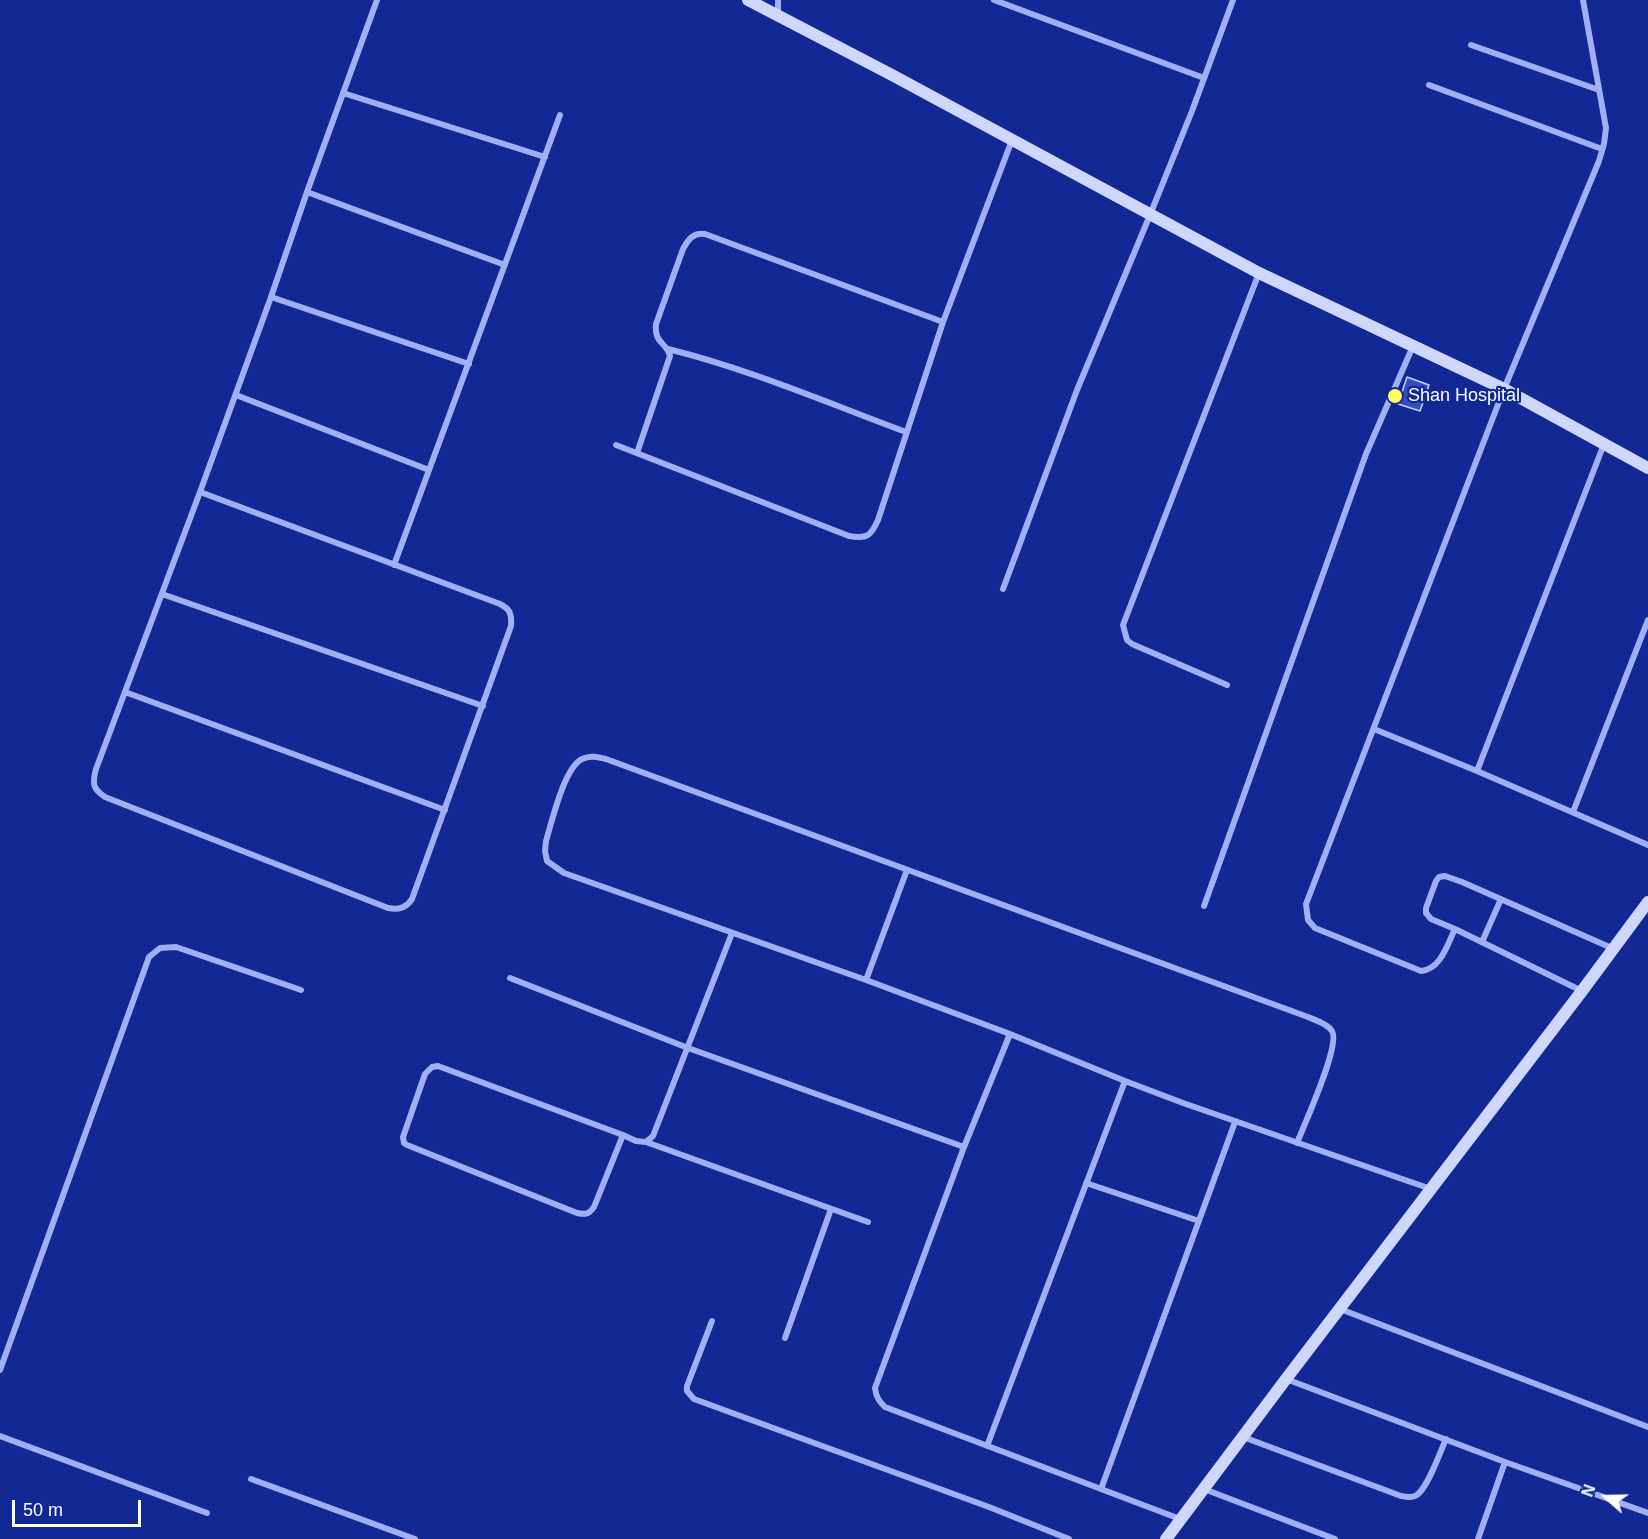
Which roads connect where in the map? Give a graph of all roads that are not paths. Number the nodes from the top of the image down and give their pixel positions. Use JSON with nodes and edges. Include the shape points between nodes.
{"nodes":[{"id":1,"x":377,"y":0,"type":"edge"},
{"id":2,"x":748,"y":0,"type":"edge"},
{"id":3,"x":777,"y":0,"type":"edge"},
{"id":4,"x":994,"y":0,"type":"edge"},
{"id":5,"x":1233,"y":0,"type":"edge"},
{"id":6,"x":1583,"y":0,"type":"edge"},
{"id":7,"x":779,"y":17,"type":"junction"},
{"id":8,"x":1471,"y":45,"type":"dead end"},
{"id":9,"x":1204,"y":78,"type":"junction"},
{"id":10,"x":1429,"y":85,"type":"dead end"},
{"id":11,"x":1599,"y":90,"type":"junction"},
{"id":12,"x":343,"y":93,"type":"junction"},
{"id":13,"x":560,"y":116,"type":"dead end"},
{"id":14,"x":1011,"y":140,"type":"junction"},
{"id":15,"x":1602,"y":149,"type":"junction"},
{"id":16,"x":545,"y":157,"type":"junction"},
{"id":17,"x":307,"y":192,"type":"junction"},
{"id":18,"x":1150,"y":215,"type":"junction"},
{"id":19,"x":505,"y":266,"type":"junction"},
{"id":20,"x":1259,"y":273,"type":"junction"},
{"id":21,"x":272,"y":297,"type":"junction"},
{"id":22,"x":943,"y":322,"type":"junction"},
{"id":23,"x":1413,"y":346,"type":"junction"},
{"id":24,"x":668,"y":349,"type":"junction"},
{"id":25,"x":469,"y":364,"type":"junction"},
{"id":26,"x":1504,"y":389,"type":"junction"},
{"id":27,"x":236,"y":395,"type":"junction"},
{"id":28,"x":906,"y":432,"type":"junction"},
{"id":29,"x":1604,"y":444,"type":"junction"},
{"id":30,"x":616,"y":445,"type":"dead end"},
{"id":31,"x":637,"y":453,"type":"junction"},
{"id":32,"x":1648,"y":468,"type":"edge"},
{"id":33,"x":429,"y":470,"type":"junction"},
{"id":34,"x":200,"y":492,"type":"junction"},
{"id":35,"x":394,"y":565,"type":"junction"},
{"id":36,"x":1003,"y":589,"type":"dead end"},
{"id":37,"x":162,"y":594,"type":"junction"},
{"id":38,"x":1648,"y":620,"type":"edge"},
{"id":39,"x":1227,"y":685,"type":"dead end"},
{"id":40,"x":125,"y":692,"type":"junction"},
{"id":41,"x":483,"y":706,"type":"junction"},
{"id":42,"x":1374,"y":729,"type":"junction"},
{"id":43,"x":1477,"y":771,"type":"junction"},
{"id":44,"x":445,"y":810,"type":"junction"},
{"id":45,"x":1573,"y":812,"type":"junction"},
{"id":46,"x":1648,"y":845,"type":"edge"},
{"id":47,"x":907,"y":870,"type":"junction"},
{"id":48,"x":1501,"y":899,"type":"junction"},
{"id":49,"x":1648,"y":902,"type":"edge"},
{"id":50,"x":1204,"y":906,"type":"dead end"},
{"id":51,"x":1455,"y":929,"type":"junction"},
{"id":52,"x":732,"y":933,"type":"junction"},
{"id":53,"x":1482,"y":942,"type":"junction"},
{"id":54,"x":1614,"y":949,"type":"junction"},
{"id":55,"x":510,"y":978,"type":"dead end"},
{"id":56,"x":866,"y":980,"type":"junction"},
{"id":57,"x":301,"y":990,"type":"dead end"},
{"id":58,"x":1582,"y":991,"type":"junction"},
{"id":59,"x":1010,"y":1034,"type":"junction"},
{"id":60,"x":688,"y":1047,"type":"junction"},
{"id":61,"x":1125,"y":1081,"type":"junction"},
{"id":62,"x":1235,"y":1122,"type":"junction"},
{"id":63,"x":623,"y":1135,"type":"junction"},
{"id":64,"x":646,"y":1142,"type":"junction"},
{"id":65,"x":1297,"y":1143,"type":"junction"},
{"id":66,"x":964,"y":1147,"type":"junction"},
{"id":67,"x":1086,"y":1183,"type":"junction"},
{"id":68,"x":1431,"y":1189,"type":"junction"},
{"id":69,"x":831,"y":1209,"type":"junction"},
{"id":70,"x":1199,"y":1221,"type":"junction"},
{"id":71,"x":868,"y":1222,"type":"dead end"},
{"id":72,"x":1340,"y":1309,"type":"junction"},
{"id":73,"x":712,"y":1321,"type":"dead end"},
{"id":74,"x":785,"y":1338,"type":"dead end"},
{"id":75,"x":0,"y":1371,"type":"edge"},
{"id":76,"x":1286,"y":1379,"type":"junction"},
{"id":77,"x":1648,"y":1427,"type":"edge"},
{"id":78,"x":0,"y":1436,"type":"edge"},
{"id":79,"x":1242,"y":1437,"type":"junction"},
{"id":80,"x":1446,"y":1439,"type":"junction"},
{"id":81,"x":987,"y":1446,"type":"junction"},
{"id":82,"x":1505,"y":1462,"type":"junction"},
{"id":83,"x":251,"y":1479,"type":"dead end"},
{"id":84,"x":1101,"y":1489,"type":"junction"},
{"id":85,"x":1203,"y":1489,"type":"junction"},
{"id":86,"x":207,"y":1513,"type":"dead end"},
{"id":87,"x":1648,"y":1513,"type":"edge"},
{"id":88,"x":1181,"y":1520,"type":"junction"},
{"id":89,"x":415,"y":1539,"type":"edge"},
{"id":90,"x":1069,"y":1539,"type":"edge"},
{"id":91,"x":1166,"y":1539,"type":"edge"},
{"id":92,"x":1335,"y":1539,"type":"edge"},
{"id":93,"x":1478,"y":1539,"type":"edge"}],
"edges":[{"from":1,"to":12,"type":"street"},
{"from":2,"to":7,"type":"street"},
{"from":3,"to":7,"type":"street"},
{"from":4,"to":9,"type":"street"},
{"from":5,"to":9,"type":"street"},
{"from":6,"to":11,"type":"street"},
{"from":7,"to":14,"type":"street"},
{"from":8,"to":11,"type":"street"},
{"from":9,"to":18,"type":"street"},
{"from":10,"to":15,"type":"street"},
{"from":11,"to":15,"type":"street","via":[[1606,128]]},
{"from":12,"to":16,"type":"street"},
{"from":12,"to":17,"type":"street"},
{"from":13,"to":16,"type":"street"},
{"from":14,"to":18,"type":"street"},
{"from":14,"to":22,"type":"street"},
{"from":15,"to":26,"type":"street"},
{"from":16,"to":19,"type":"street"},
{"from":17,"to":19,"type":"street"},
{"from":17,"to":21,"type":"street"},
{"from":18,"to":20,"type":"street"},
{"from":18,"to":36,"type":"street","via":[[1077,390]]},
{"from":19,"to":25,"type":"street"},
{"from":20,"to":23,"type":"street"},
{"from":20,"to":39,"type":"street","via":[[1123,626],[1132,644]]},
{"from":21,"to":25,"type":"street"},
{"from":21,"to":27,"type":"street"},
{"from":22,"to":24,"type":"street","via":[[699,233],[683,249],[656,324],[656,336]]},
{"from":22,"to":28,"type":"street"},
{"from":23,"to":26,"type":"street"},
{"from":23,"to":50,"type":"street","via":[[1366,454]]},
{"from":24,"to":28,"type":"street","via":[[732,367]]},
{"from":24,"to":31,"type":"street","via":[[669,360]]},
{"from":25,"to":33,"type":"street"},
{"from":26,"to":29,"type":"street"},
{"from":26,"to":42,"type":"street"},
{"from":27,"to":33,"type":"street"},
{"from":27,"to":34,"type":"street"},
{"from":28,"to":31,"type":"street","via":[[873,530],[859,538]]},
{"from":29,"to":32,"type":"street"},
{"from":29,"to":43,"type":"street"},
{"from":30,"to":31,"type":"street"},
{"from":33,"to":35,"type":"street"},
{"from":34,"to":35,"type":"street"},
{"from":34,"to":37,"type":"street"},
{"from":35,"to":41,"type":"street","via":[[500,604],[512,615],[512,626]]},
{"from":37,"to":40,"type":"street"},
{"from":37,"to":41,"type":"street"},
{"from":38,"to":45,"type":"street"},
{"from":40,"to":44,"type":"street"},
{"from":40,"to":44,"type":"street","via":[[94,778],[97,792],[388,908],[401,909],[412,899]]},
{"from":41,"to":44,"type":"street"},
{"from":42,"to":43,"type":"street"},
{"from":42,"to":51,"type":"street","via":[[1306,904],[1308,920],[1315,927],[1421,971],[1432,969],[1441,959]]},
{"from":43,"to":45,"type":"street"},
{"from":45,"to":46,"type":"street"},
{"from":47,"to":52,"type":"street","via":[[606,759],[581,759],[566,778],[546,841],[547,861],[564,873]]},
{"from":47,"to":56,"type":"street"},
{"from":47,"to":65,"type":"street","via":[[1328,1026],[1334,1038],[1331,1056]]},
{"from":48,"to":51,"type":"street","via":[[1439,877],[1426,913]]},
{"from":48,"to":53,"type":"street"},
{"from":48,"to":54,"type":"street"},
{"from":49,"to":54,"type":"street"},
{"from":51,"to":53,"type":"street"},
{"from":52,"to":56,"type":"street"},
{"from":52,"to":60,"type":"street"},
{"from":53,"to":58,"type":"street"},
{"from":54,"to":58,"type":"street"},
{"from":55,"to":60,"type":"street"},
{"from":56,"to":59,"type":"street"},
{"from":57,"to":75,"type":"street","via":[[176,946],[160,948],[149,957]]},
{"from":58,"to":68,"type":"street"},
{"from":59,"to":61,"type":"street"},
{"from":59,"to":66,"type":"street"},
{"from":60,"to":64,"type":"street","via":[[653,1136]]},
{"from":60,"to":66,"type":"street"},
{"from":61,"to":62,"type":"street"},
{"from":61,"to":67,"type":"street"},
{"from":62,"to":65,"type":"street"},
{"from":62,"to":70,"type":"street"},
{"from":63,"to":63,"type":"street","via":[[594,1207],[585,1215],[406,1145],[403,1137],[425,1074],[438,1066]]},
{"from":63,"to":64,"type":"street"},
{"from":64,"to":69,"type":"street"},
{"from":65,"to":68,"type":"street"},
{"from":66,"to":81,"type":"street","via":[[875,1388],[885,1407]]},
{"from":67,"to":70,"type":"street"},
{"from":67,"to":81,"type":"street"},
{"from":68,"to":72,"type":"street"},
{"from":69,"to":71,"type":"street"},
{"from":69,"to":74,"type":"street"},
{"from":70,"to":84,"type":"street"},
{"from":72,"to":76,"type":"street"},
{"from":72,"to":77,"type":"street"},
{"from":73,"to":90,"type":"street","via":[[687,1386],[694,1399]]},
{"from":76,"to":79,"type":"street"},
{"from":76,"to":80,"type":"street"},
{"from":78,"to":86,"type":"street"},
{"from":79,"to":80,"type":"street","via":[[1412,1498],[1425,1485]]},
{"from":79,"to":85,"type":"street"},
{"from":80,"to":82,"type":"street"},
{"from":81,"to":84,"type":"street"},
{"from":82,"to":87,"type":"street"},
{"from":82,"to":93,"type":"street"},
{"from":83,"to":89,"type":"street"},
{"from":84,"to":88,"type":"street"},
{"from":85,"to":88,"type":"street"},
{"from":85,"to":92,"type":"street"},
{"from":88,"to":91,"type":"street"}]}
